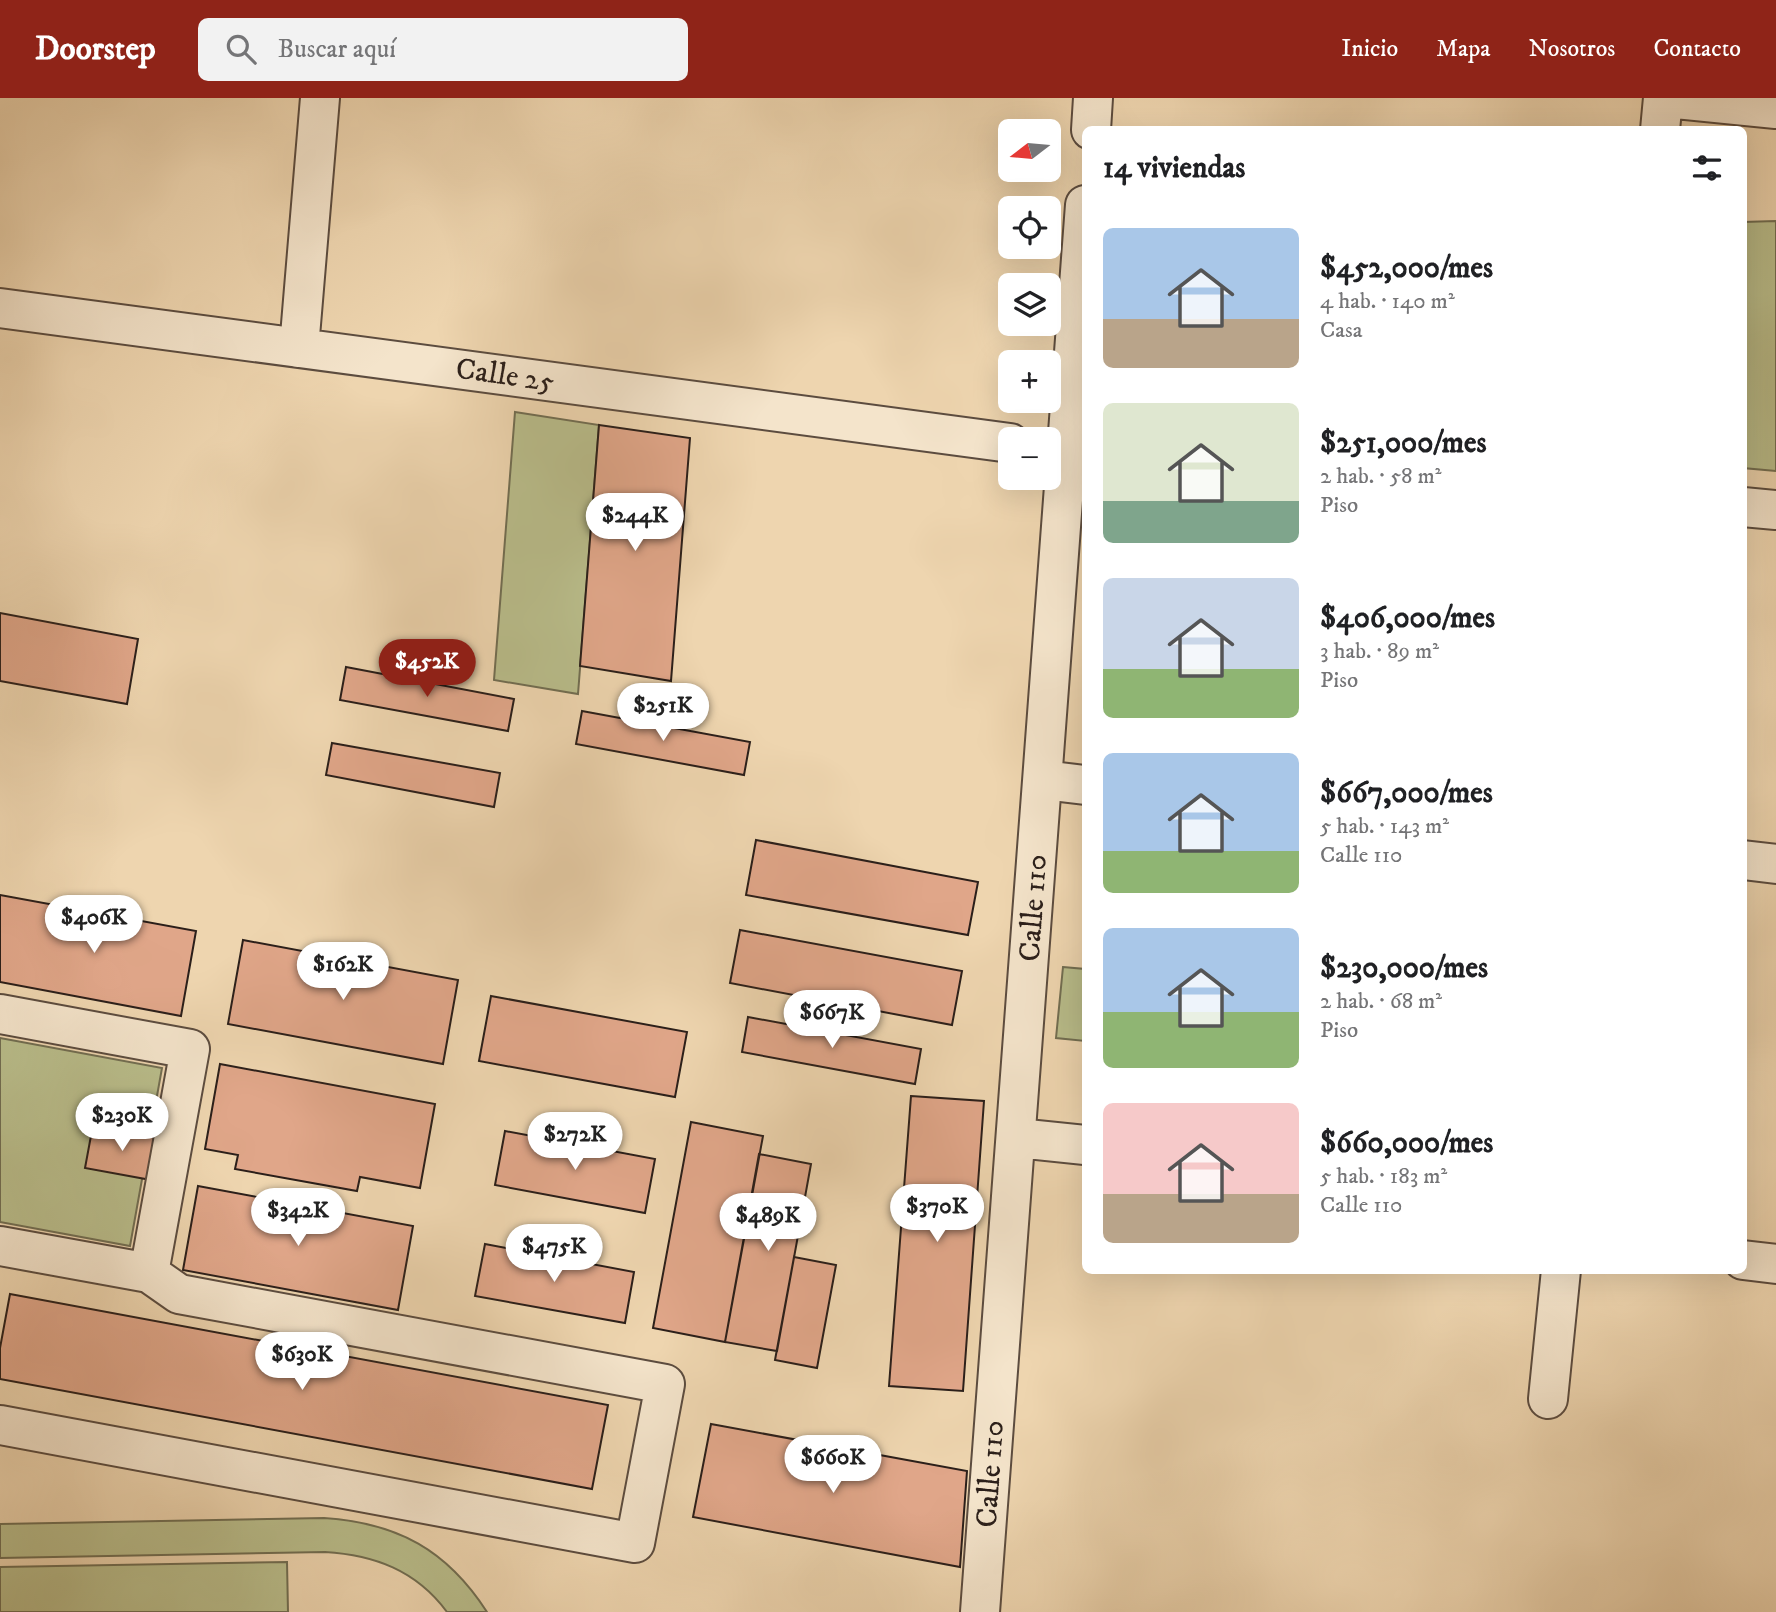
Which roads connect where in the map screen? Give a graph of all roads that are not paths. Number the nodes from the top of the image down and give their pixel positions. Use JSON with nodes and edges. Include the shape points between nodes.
{"nodes":[{"id":1,"x":320,"y":98,"type":"edge"},
{"id":2,"x":1093,"y":98,"type":"edge"},
{"id":3,"x":1664,"y":98,"type":"edge"},
{"id":4,"x":1776,"y":109,"type":"edge"},
{"id":5,"x":1091,"y":126,"type":"edge"},
{"id":6,"x":1660,"y":126,"type":"edge"},
{"id":7,"x":1082,"y":246,"type":"edge"},
{"id":8,"x":0,"y":308,"type":"edge"},
{"id":9,"x":299,"y":348,"type":"junction"},
{"id":10,"x":998,"y":441,"type":"edge"},
{"id":11,"x":1067,"y":450,"type":"edge"},
{"id":12,"x":1747,"y":507,"type":"edge"},
{"id":13,"x":1776,"y":510,"type":"edge"},
{"id":14,"x":1043,"y":780,"type":"junction"},
{"id":15,"x":1082,"y":785,"type":"edge"},
{"id":16,"x":1747,"y":860,"type":"edge"},
{"id":17,"x":1776,"y":864,"type":"edge"},
{"id":18,"x":0,"y":1014,"type":"edge"},
{"id":19,"x":1017,"y":1138,"type":"junction"},
{"id":20,"x":1082,"y":1145,"type":"edge"},
{"id":21,"x":0,"y":1246,"type":"edge"},
{"id":22,"x":1747,"y":1260,"type":"edge"},
{"id":23,"x":1776,"y":1264,"type":"edge"},
{"id":24,"x":149,"y":1273,"type":"junction"},
{"id":25,"x":1561,"y":1274,"type":"edge"},
{"id":26,"x":1548,"y":1399,"type":"dead end"},
{"id":27,"x":0,"y":1425,"type":"edge"},
{"id":28,"x":980,"y":1612,"type":"edge"}],
"edges":[{"from":1,"to":9,"type":"street"},
{"from":2,"to":5,"type":"street"},
{"from":3,"to":4,"type":"street"},
{"from":3,"to":6,"type":"street"},
{"from":7,"to":11,"type":"street","name":"Calle 110"},
{"from":8,"to":9,"type":"street","name":"Calle 25"},
{"from":9,"to":10,"type":"street","name":"Calle 25"},
{"from":11,"to":14,"type":"street","name":"Calle 110"},
{"from":12,"to":13,"type":"street"},
{"from":14,"to":15,"type":"street"},
{"from":14,"to":19,"type":"street","name":"Calle 110"},
{"from":16,"to":17,"type":"street"},
{"from":18,"to":24,"type":"street","via":[[190,1049]]},
{"from":19,"to":20,"type":"street"},
{"from":19,"to":28,"type":"street","name":"Calle 110"},
{"from":21,"to":24,"type":"street"},
{"from":22,"to":23,"type":"street"},
{"from":24,"to":27,"type":"street","via":[[179,1294],[664,1384],[635,1543]]},
{"from":25,"to":26,"type":"street"}]}
